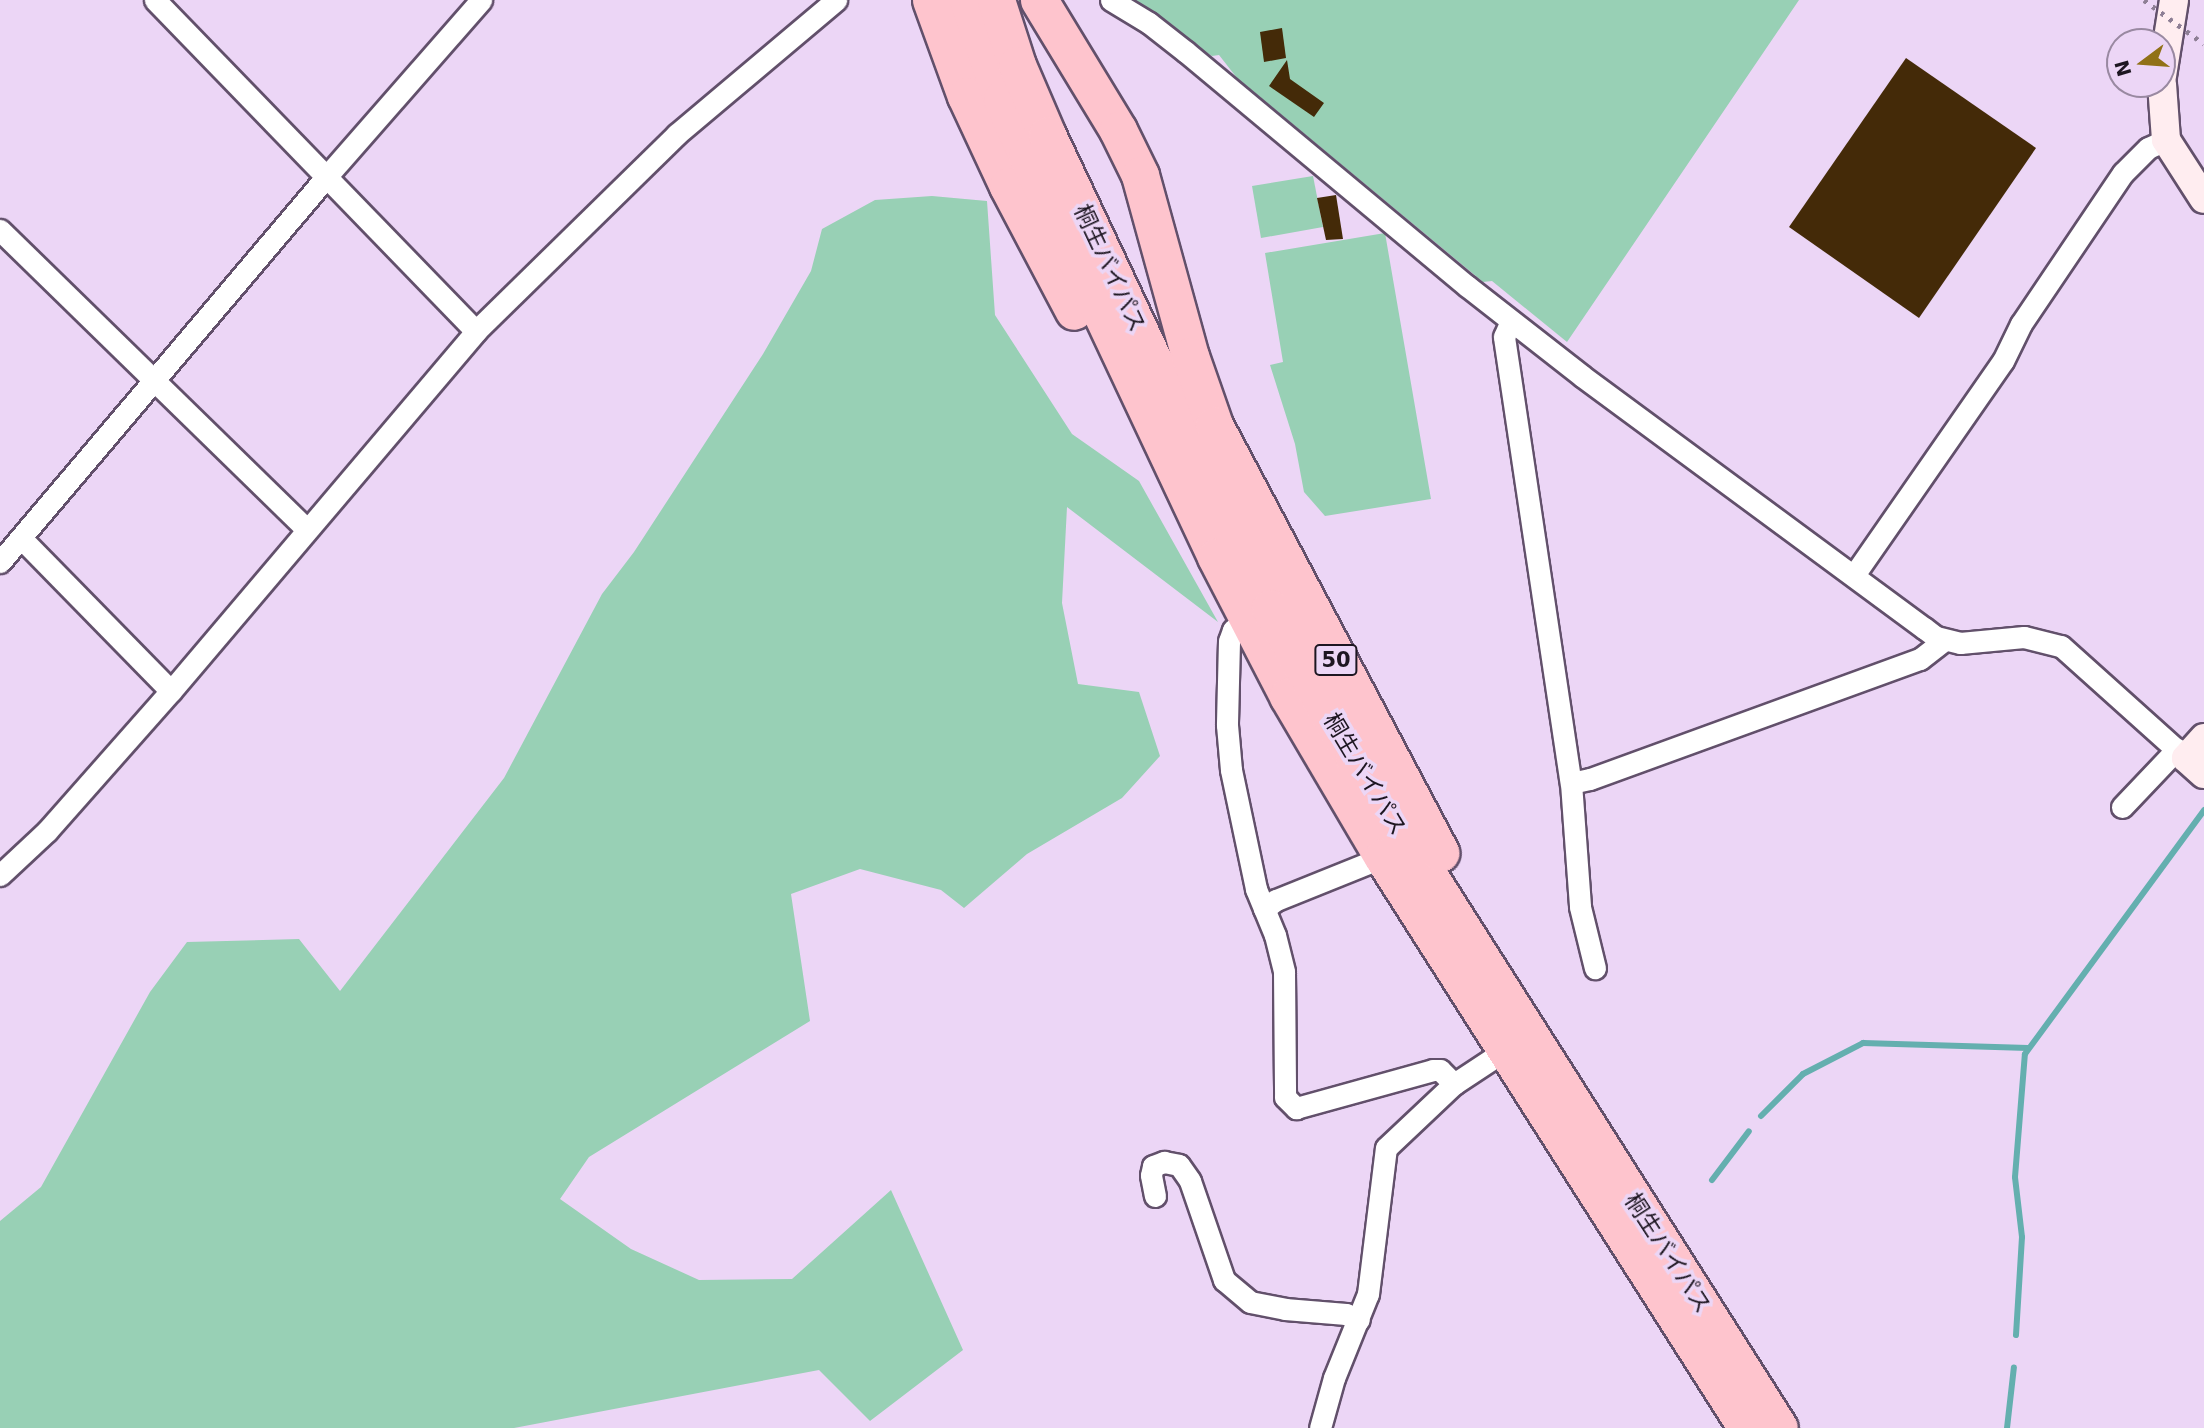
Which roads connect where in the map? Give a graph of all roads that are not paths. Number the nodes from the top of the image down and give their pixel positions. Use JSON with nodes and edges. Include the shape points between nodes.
{"nodes":[{"id":1,"x":155,"y":0,"type":"edge"},
{"id":2,"x":481,"y":0,"type":"edge"},
{"id":3,"x":836,"y":0,"type":"edge"},
{"id":4,"x":931,"y":0,"type":"edge"},
{"id":5,"x":968,"y":0,"type":"edge"},
{"id":6,"x":996,"y":0,"type":"edge"},
{"id":7,"x":1039,"y":0,"type":"edge"},
{"id":8,"x":1111,"y":0,"type":"edge"},
{"id":9,"x":2174,"y":0,"type":"edge"},
{"id":10,"x":2170,"y":28,"type":"edge"},
{"id":11,"x":2163,"y":98,"type":"edge"},
{"id":12,"x":2166,"y":140,"type":"junction"},
{"id":13,"x":327,"y":176,"type":"junction"},
{"id":14,"x":2204,"y":199,"type":"edge"},
{"id":15,"x":0,"y":230,"type":"edge"},
{"id":16,"x":1511,"y":321,"type":"junction"},
{"id":17,"x":476,"y":331,"type":"junction"},
{"id":18,"x":153,"y":380,"type":"junction"},
{"id":19,"x":306,"y":529,"type":"junction"},
{"id":20,"x":21,"y":538,"type":"junction"},
{"id":21,"x":1216,"y":557,"type":"junction"},
{"id":22,"x":0,"y":562,"type":"edge"},
{"id":23,"x":1854,"y":575,"type":"junction"},
{"id":24,"x":1247,"y":619,"type":"junction"},
{"id":25,"x":1944,"y":640,"type":"junction"},
{"id":26,"x":171,"y":691,"type":"junction"},
{"id":27,"x":2193,"y":755,"type":"edge"},
{"id":28,"x":1571,"y":783,"type":"junction"},
{"id":29,"x":2122,"y":807,"type":"dead end"},
{"id":30,"x":1383,"y":858,"type":"junction"},
{"id":31,"x":0,"y":875,"type":"edge"},
{"id":32,"x":1264,"y":909,"type":"junction"},
{"id":33,"x":1595,"y":968,"type":"dead end"},
{"id":34,"x":1507,"y":1049,"type":"junction"},
{"id":35,"x":1454,"y":1084,"type":"junction"},
{"id":36,"x":1156,"y":1196,"type":"dead end"},
{"id":37,"x":1693,"y":1292,"type":"junction"},
{"id":38,"x":1359,"y":1320,"type":"junction"},
{"id":39,"x":1320,"y":1428,"type":"edge"},
{"id":40,"x":1747,"y":1428,"type":"edge"},
{"id":41,"x":1779,"y":1428,"type":"edge"}],
"edges":[{"from":1,"to":13,"type":"street"},
{"from":2,"to":13,"type":"street"},
{"from":3,"to":17,"type":"street","via":[[677,134]]},
{"from":4,"to":21,"type":"highway","via":[[951,61],[1008,186],[1174,499]]},
{"from":5,"to":21,"type":"highway","name":"桐生バイパス","number":"50","via":[[1002,99]]},
{"from":6,"to":37,"type":"highway","name":"桐生バイパス","number":"50","via":[[1047,135],[1270,608],[1354,758]]},
{"from":7,"to":37,"type":"highway","number":"50","via":[[1140,174],[1202,396],[1235,468],[1437,846],[1628,1148],[1681,1248]]},
{"from":8,"to":16,"type":"street","via":[[1177,45]]},
{"from":9,"to":10,"type":"street"},
{"from":11,"to":12,"type":"street"},
{"from":12,"to":14,"type":"street"},
{"from":12,"to":23,"type":"street","via":[[2148,148],[2123,173],[2021,324],[2003,361]]},
{"from":13,"to":17,"type":"street"},
{"from":13,"to":18,"type":"street"},
{"from":15,"to":18,"type":"street"},
{"from":16,"to":23,"type":"street"},
{"from":16,"to":28,"type":"street","via":[[1504,337]]},
{"from":17,"to":19,"type":"street"},
{"from":18,"to":19,"type":"street"},
{"from":18,"to":20,"type":"street"},
{"from":19,"to":26,"type":"street"},
{"from":20,"to":22,"type":"street"},
{"from":20,"to":26,"type":"street"},
{"from":21,"to":24,"type":"highway","name":"桐生バイパス","number":"50"},
{"from":23,"to":25,"type":"street"},
{"from":24,"to":30,"type":"highway","name":"桐生バイパス","number":"50"},
{"from":24,"to":32,"type":"street","via":[[1228,641],[1227,725],[1231,770]]},
{"from":25,"to":27,"type":"street","via":[[1961,643],[2024,637],[2061,646]]},
{"from":25,"to":28,"type":"street","via":[[1920,659]]},
{"from":26,"to":31,"type":"street","via":[[47,831]]},
{"from":27,"to":29,"type":"street"},
{"from":28,"to":33,"type":"street","via":[[1580,907]]},
{"from":30,"to":32,"type":"street","via":[[1276,900]]},
{"from":30,"to":34,"type":"highway","name":"桐生バイパス","number":"50"},
{"from":32,"to":35,"type":"street","via":[[1284,972],[1285,1097],[1290,1103],[1296,1108],[1433,1070],[1440,1070]]},
{"from":34,"to":35,"type":"street"},
{"from":34,"to":40,"type":"highway","name":"桐生バイパス","number":"50"},
{"from":35,"to":38,"type":"street","via":[[1386,1148],[1368,1294]]},
{"from":36,"to":38,"type":"street","via":[[1153,1166],[1164,1162],[1179,1165],[1190,1181],[1224,1280],[1250,1302],[1346,1314]]},
{"from":37,"to":41,"type":"highway","name":"桐生バイパス","number":"50"},
{"from":38,"to":39,"type":"street","via":[[1334,1378]]}]}
